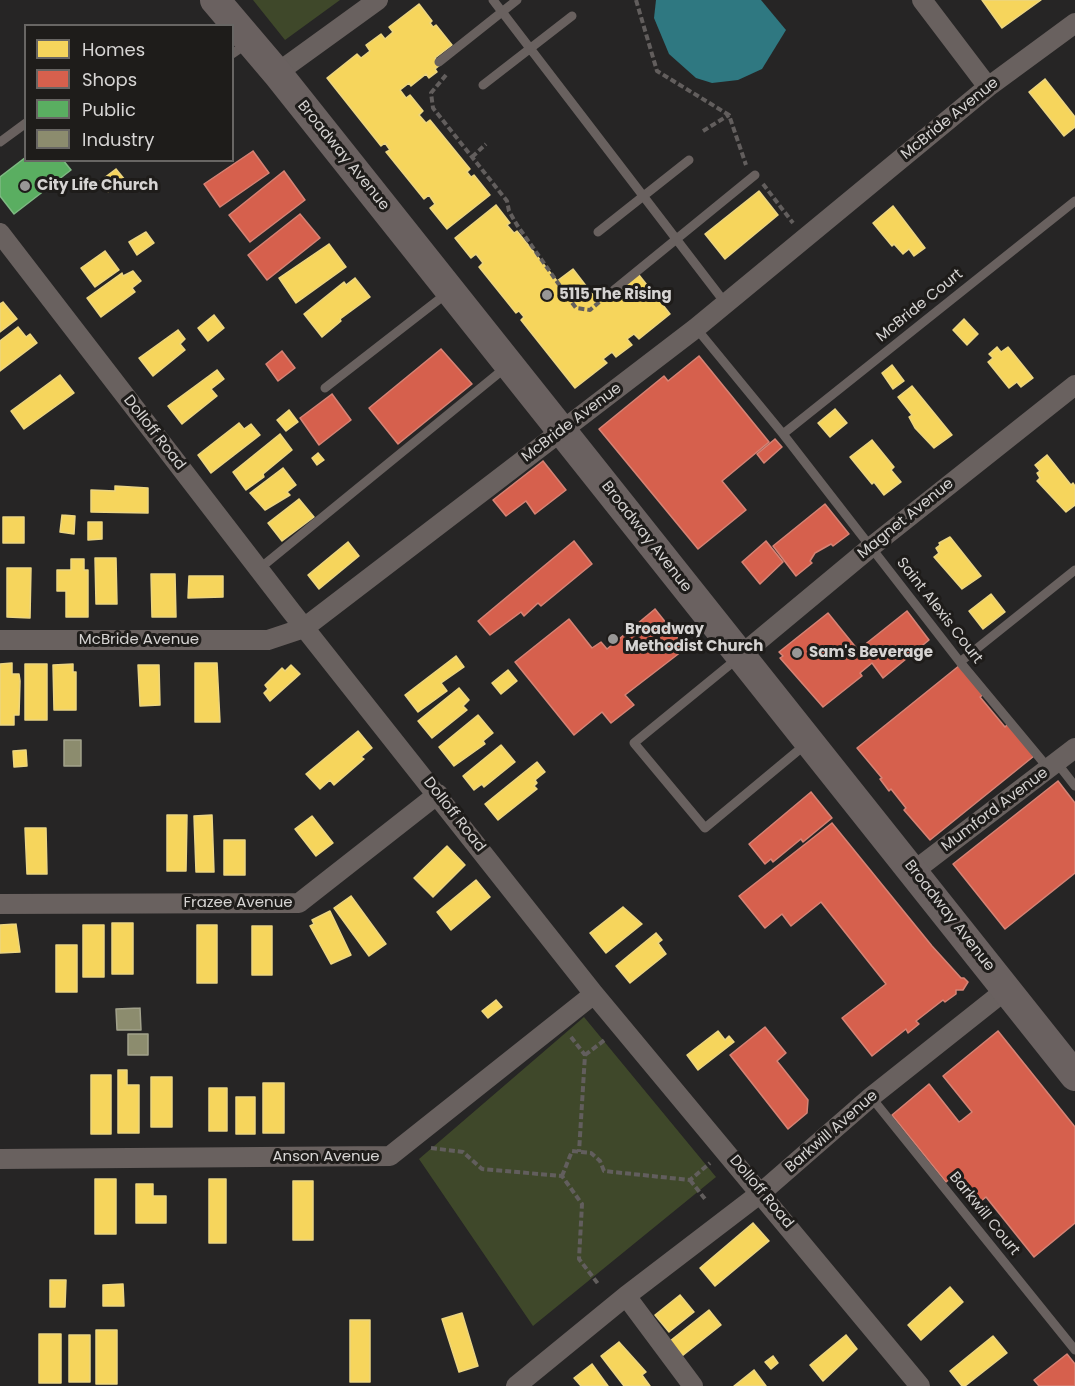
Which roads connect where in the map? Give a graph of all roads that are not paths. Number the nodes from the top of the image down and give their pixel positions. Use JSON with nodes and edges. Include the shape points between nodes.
{"nodes":[{"id":1,"x":214,"y":0,"type":"edge"},
{"id":2,"x":378,"y":0,"type":"edge"},
{"id":3,"x":493,"y":0,"type":"edge"},
{"id":4,"x":517,"y":0,"type":"edge"},
{"id":5,"x":922,"y":0,"type":"edge"},
{"id":6,"x":501,"y":11,"type":"junction"},
{"id":7,"x":572,"y":16,"type":"dead end"},
{"id":8,"x":1075,"y":23,"type":"edge"},
{"id":9,"x":228,"y":24,"type":"edge"},
{"id":10,"x":241,"y":48,"type":"edge"},
{"id":11,"x":530,"y":49,"type":"junction"},
{"id":12,"x":439,"y":62,"type":"dead end"},
{"id":13,"x":277,"y":73,"type":"junction"},
{"id":14,"x":483,"y":85,"type":"dead end"},
{"id":15,"x":988,"y":87,"type":"junction"},
{"id":16,"x":24,"y":124,"type":"edge"},
{"id":17,"x":0,"y":142,"type":"edge"},
{"id":18,"x":689,"y":160,"type":"dead end"},
{"id":19,"x":755,"y":175,"type":"dead end"},
{"id":20,"x":643,"y":196,"type":"junction"},
{"id":21,"x":1075,"y":201,"type":"edge"},
{"id":22,"x":598,"y":232,"type":"dead end"},
{"id":23,"x":0,"y":233,"type":"edge"},
{"id":24,"x":675,"y":238,"type":"junction"},
{"id":25,"x":450,"y":291,"type":"junction"},
{"id":26,"x":610,"y":291,"type":"road end"},
{"id":27,"x":726,"y":304,"type":"junction"},
{"id":28,"x":696,"y":328,"type":"junction"},
{"id":29,"x":509,"y":364,"type":"junction"},
{"id":30,"x":1075,"y":385,"type":"edge"},
{"id":31,"x":325,"y":388,"type":"dead end"},
{"id":32,"x":562,"y":430,"type":"junction"},
{"id":33,"x":783,"y":434,"type":"junction"},
{"id":34,"x":871,"y":547,"type":"junction"},
{"id":35,"x":259,"y":569,"type":"junction"},
{"id":36,"x":1075,"y":570,"type":"edge"},
{"id":37,"x":304,"y":628,"type":"junction"},
{"id":38,"x":0,"y":640,"type":"edge"},
{"id":39,"x":740,"y":656,"type":"junction"},
{"id":40,"x":960,"y":662,"type":"junction"},
{"id":41,"x":809,"y":742,"type":"junction"},
{"id":42,"x":1075,"y":748,"type":"edge"},
{"id":43,"x":1053,"y":766,"type":"junction"},
{"id":44,"x":1075,"y":786,"type":"edge"},
{"id":45,"x":438,"y":795,"type":"junction"},
{"id":46,"x":914,"y":871,"type":"junction"},
{"id":47,"x":0,"y":904,"type":"edge"},
{"id":48,"x":1007,"y":989,"type":"junction"},
{"id":49,"x":594,"y":994,"type":"junction"},
{"id":50,"x":1075,"y":1076,"type":"edge"},
{"id":51,"x":871,"y":1098,"type":"junction"},
{"id":52,"x":0,"y":1159,"type":"edge"},
{"id":53,"x":762,"y":1192,"type":"junction"},
{"id":54,"x":626,"y":1296,"type":"junction"},
{"id":55,"x":1075,"y":1350,"type":"edge"},
{"id":56,"x":516,"y":1386,"type":"edge"},
{"id":57,"x":693,"y":1386,"type":"edge"},
{"id":58,"x":920,"y":1386,"type":"edge"}],
"edges":[{"from":1,"to":9,"type":"main road","name":"Broadway Avenue"},
{"from":2,"to":13,"type":"street"},
{"from":3,"to":6,"type":"lane"},
{"from":4,"to":6,"type":"lane"},
{"from":5,"to":15,"type":"street"},
{"from":6,"to":11,"type":"lane"},
{"from":6,"to":12,"type":"lane"},
{"from":7,"to":11,"type":"lane"},
{"from":8,"to":15,"type":"street","name":"McBride Avenue"},
{"from":10,"to":13,"type":"main road","name":"Broadway Avenue"},
{"from":11,"to":14,"type":"lane"},
{"from":11,"to":20,"type":"lane"},
{"from":13,"to":25,"type":"main road","name":"Broadway Avenue"},
{"from":15,"to":27,"type":"street","name":"McBride Avenue"},
{"from":16,"to":17,"type":"lane"},
{"from":18,"to":20,"type":"lane"},
{"from":19,"to":24,"type":"lane"},
{"from":20,"to":22,"type":"lane"},
{"from":20,"to":24,"type":"lane"},
{"from":21,"to":33,"type":"lane","name":"McBride Court"},
{"from":23,"to":35,"type":"street","name":"Dolloff Road"},
{"from":24,"to":26,"type":"lane"},
{"from":24,"to":27,"type":"lane"},
{"from":25,"to":29,"type":"main road","name":"Broadway Avenue"},
{"from":25,"to":31,"type":"lane"},
{"from":27,"to":28,"type":"street","name":"McBride Avenue"},
{"from":28,"to":32,"type":"street","name":"McBride Avenue"},
{"from":28,"to":33,"type":"lane","name":"Saint Alexis Court"},
{"from":29,"to":32,"type":"main road","name":"Broadway Avenue"},
{"from":29,"to":35,"type":"lane"},
{"from":30,"to":34,"type":"street","name":"Magnet Avenue"},
{"from":32,"to":37,"type":"street","name":"McBride Avenue"},
{"from":32,"to":39,"type":"main road","name":"Broadway Avenue"},
{"from":33,"to":34,"type":"lane","name":"Saint Alexis Court"},
{"from":34,"to":39,"type":"street","name":"Magnet Avenue"},
{"from":34,"to":40,"type":"lane","name":"Saint Alexis Court"},
{"from":35,"to":37,"type":"street","name":"Dolloff Road"},
{"from":36,"to":40,"type":"lane"},
{"from":37,"to":38,"type":"street","name":"McBride Avenue","via":[[268,640]]},
{"from":37,"to":45,"type":"street","name":"Dolloff Road"},
{"from":39,"to":41,"type":"main road","name":"Broadway Avenue"},
{"from":39,"to":41,"type":"lane","via":[[634,743],[705,828]]},
{"from":40,"to":43,"type":"lane","name":"Saint Alexis Court"},
{"from":41,"to":46,"type":"main road","name":"Broadway Avenue"},
{"from":42,"to":43,"type":"street","name":"Mumford Avenue"},
{"from":43,"to":44,"type":"lane","name":"Saint Alexis Court"},
{"from":43,"to":46,"type":"street","name":"Mumford Avenue"},
{"from":45,"to":47,"type":"street","name":"Frazee Avenue","via":[[299,903]]},
{"from":45,"to":49,"type":"street","name":"Dolloff Road"},
{"from":46,"to":48,"type":"main road","name":"Broadway Avenue"},
{"from":48,"to":50,"type":"main road","name":"Broadway Avenue"},
{"from":48,"to":51,"type":"street","name":"Barkwill Avenue"},
{"from":49,"to":52,"type":"street","name":"Anson Avenue","via":[[390,1156]]},
{"from":49,"to":53,"type":"street","name":"Dolloff Road"},
{"from":51,"to":53,"type":"street","name":"Barkwill Avenue"},
{"from":51,"to":55,"type":"lane","name":"Barkwill Court"},
{"from":53,"to":54,"type":"street","name":"Barkwill Avenue"},
{"from":53,"to":58,"type":"street","name":"Dolloff Road"},
{"from":54,"to":56,"type":"street","name":"Barkwill Avenue"},
{"from":54,"to":57,"type":"street"}]}
